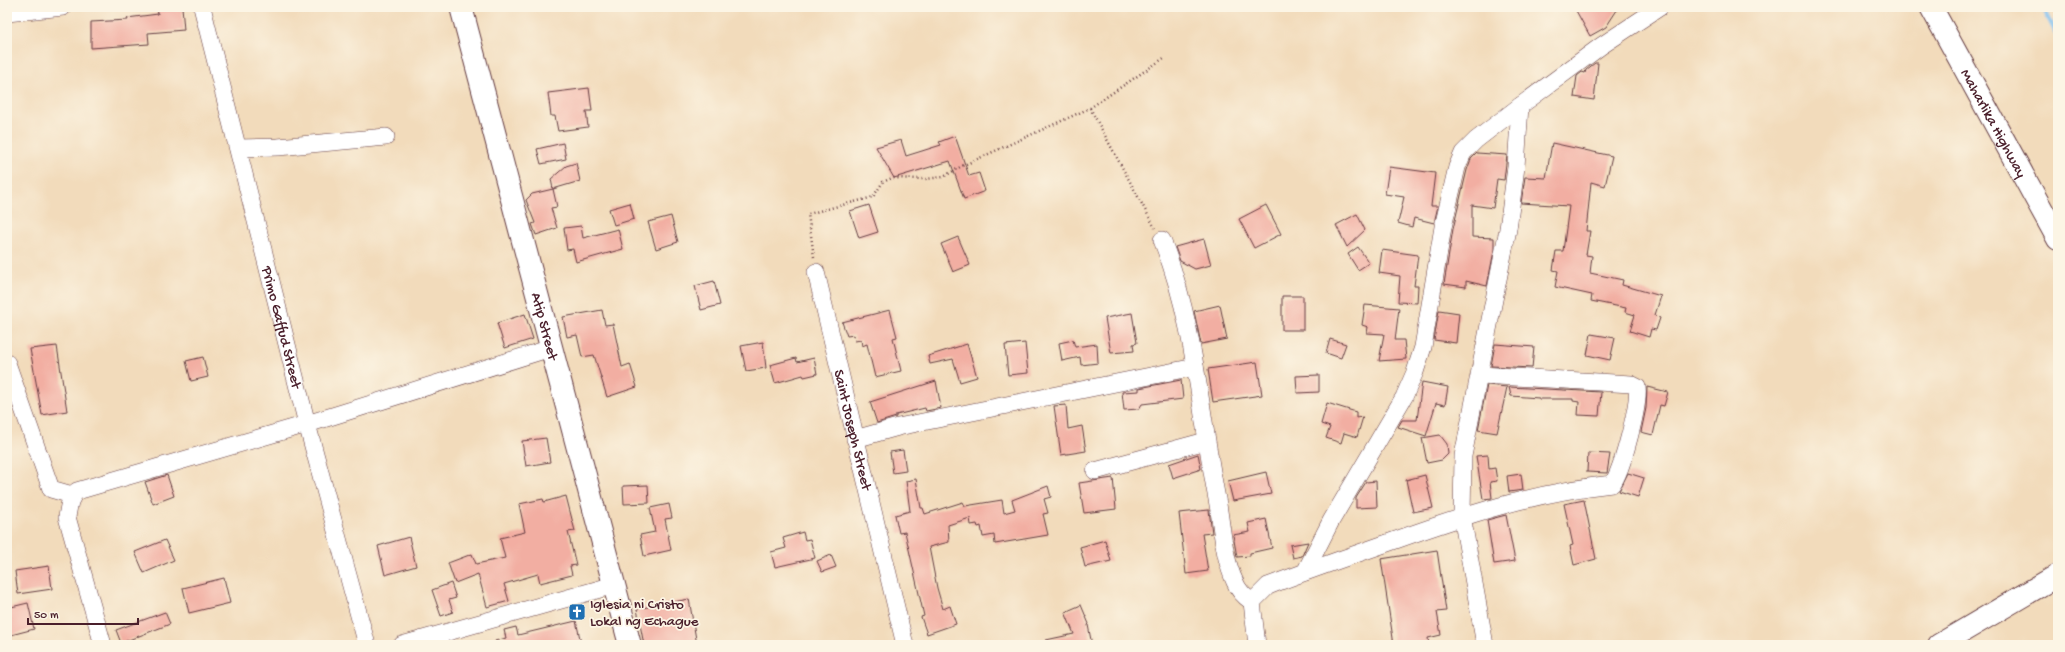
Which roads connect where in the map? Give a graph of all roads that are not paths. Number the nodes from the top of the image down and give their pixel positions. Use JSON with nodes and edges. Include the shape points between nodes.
{"nodes":[{"id":1,"x":63,"y":7,"type":"edge"},
{"id":2,"x":202,"y":7,"type":"edge"},
{"id":3,"x":461,"y":7,"type":"edge"},
{"id":4,"x":1660,"y":7,"type":"edge"},
{"id":5,"x":1931,"y":7,"type":"edge"},
{"id":6,"x":7,"y":13,"type":"edge"},
{"id":7,"x":1520,"y":106,"type":"junction"},
{"id":8,"x":386,"y":137,"type":"dead end"},
{"id":9,"x":238,"y":148,"type":"junction"},
{"id":10,"x":2058,"y":239,"type":"edge"},
{"id":11,"x":1162,"y":240,"type":"road end"},
{"id":12,"x":816,"y":272,"type":"road end"},
{"id":13,"x":551,"y":348,"type":"junction"},
{"id":14,"x":7,"y":363,"type":"edge"},
{"id":15,"x":1195,"y":367,"type":"junction"},
{"id":16,"x":1481,"y":375,"type":"junction"},
{"id":17,"x":307,"y":424,"type":"junction"},
{"id":18,"x":855,"y":439,"type":"junction"},
{"id":19,"x":1206,"y":441,"type":"junction"},
{"id":20,"x":1095,"y":471,"type":"dead end"},
{"id":21,"x":75,"y":493,"type":"junction"},
{"id":22,"x":1462,"y":516,"type":"junction"},
{"id":23,"x":1305,"y":572,"type":"junction"},
{"id":24,"x":2058,"y":575,"type":"edge"},
{"id":25,"x":614,"y":585,"type":"junction"},
{"id":26,"x":1252,"y":602,"type":"junction"},
{"id":27,"x":103,"y":645,"type":"edge"},
{"id":28,"x":367,"y":645,"type":"edge"},
{"id":29,"x":402,"y":645,"type":"edge"},
{"id":30,"x":630,"y":645,"type":"edge"},
{"id":31,"x":905,"y":645,"type":"edge"},
{"id":32,"x":1257,"y":645,"type":"edge"},
{"id":33,"x":1485,"y":645,"type":"edge"},
{"id":34,"x":1938,"y":645,"type":"edge"}],
"edges":[{"from":1,"to":6,"type":"street"},
{"from":2,"to":9,"type":"street","name":"Primo Gaffud Street"},
{"from":3,"to":13,"type":"main road","name":"Atip Street"},
{"from":4,"to":7,"type":"street","via":[[1601,46]]},
{"from":5,"to":10,"type":"main road","name":"Maharlika Highway"},
{"from":7,"to":16,"type":"street","via":[[1508,229]]},
{"from":7,"to":23,"type":"street","via":[[1463,153],[1457,167],[1443,227],[1423,347],[1415,372],[1404,397],[1331,521]]},
{"from":8,"to":9,"type":"street"},
{"from":9,"to":17,"type":"street","name":"Primo Gaffud Street"},
{"from":11,"to":15,"type":"street","via":[[1177,284]]},
{"from":12,"to":18,"type":"street","name":"Saint Joseph Street"},
{"from":13,"to":17,"type":"street"},
{"from":13,"to":25,"type":"main road","name":"Atip Street"},
{"from":14,"to":21,"type":"street","via":[[51,489]]},
{"from":15,"to":18,"type":"street","via":[[898,427]]},
{"from":15,"to":19,"type":"street"},
{"from":16,"to":22,"type":"street","via":[[1463,456]]},
{"from":16,"to":22,"type":"street","via":[[1631,384],[1637,387],[1638,394],[1620,471],[1612,484],[1550,493]]},
{"from":17,"to":21,"type":"street"},
{"from":17,"to":28,"type":"street","name":"Primo Gaffud Street"},
{"from":18,"to":31,"type":"street","name":"Saint Joseph Street"},
{"from":19,"to":20,"type":"street"},
{"from":19,"to":26,"type":"street","via":[[1228,561],[1234,581]]},
{"from":21,"to":27,"type":"street","via":[[67,517]]},
{"from":22,"to":23,"type":"street"},
{"from":22,"to":33,"type":"street"},
{"from":23,"to":26,"type":"street","via":[[1268,586]]},
{"from":24,"to":34,"type":"main road"},
{"from":25,"to":29,"type":"street"},
{"from":25,"to":30,"type":"main road","name":"Atip Street"},
{"from":26,"to":32,"type":"street"}]}
